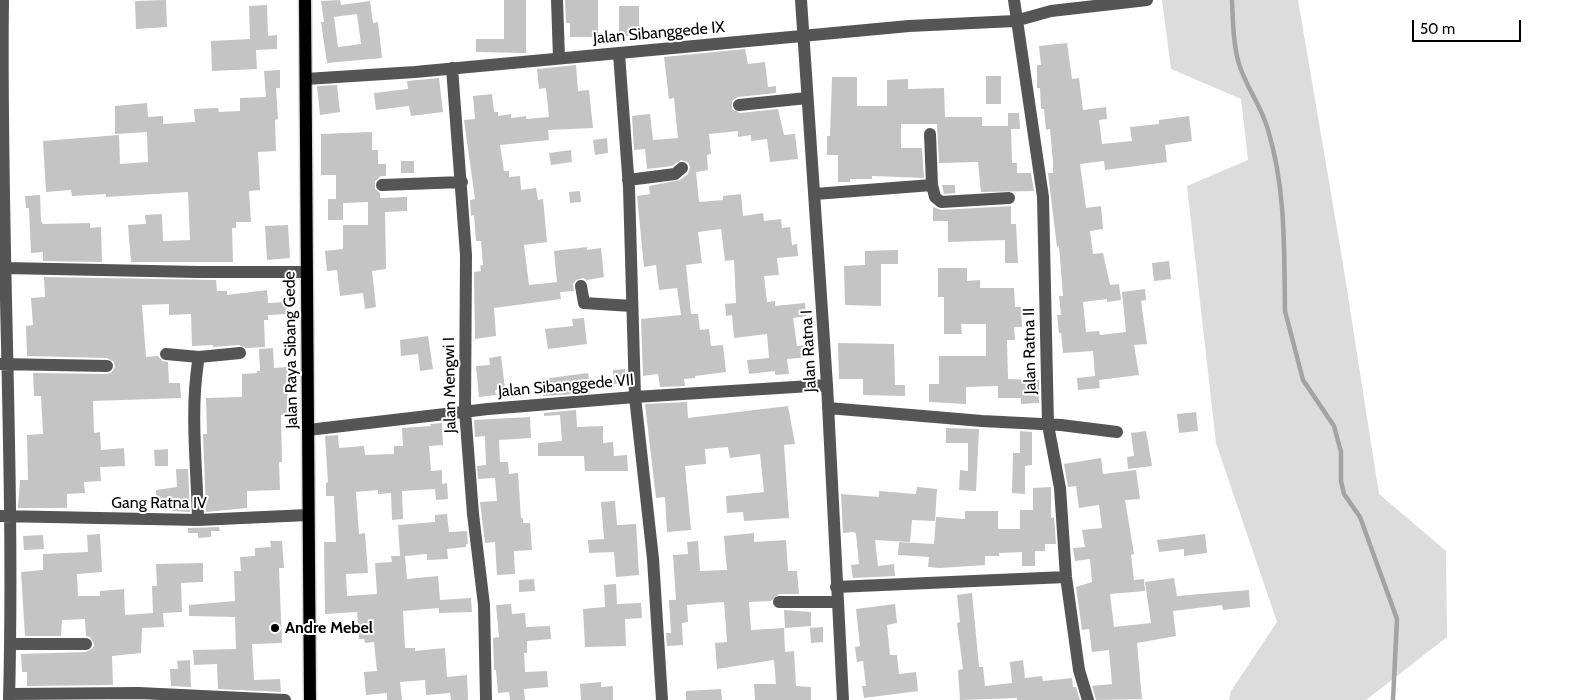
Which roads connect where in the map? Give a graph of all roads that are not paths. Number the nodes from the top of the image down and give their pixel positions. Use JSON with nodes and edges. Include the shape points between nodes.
{"nodes":[{"id":1,"x":2,"y":0,"type":"edge"},
{"id":2,"x":305,"y":0,"type":"edge"},
{"id":3,"x":557,"y":0,"type":"edge"},
{"id":4,"x":801,"y":0,"type":"edge"},
{"id":5,"x":1014,"y":0,"type":"edge"},
{"id":6,"x":1147,"y":0,"type":"edge"},
{"id":7,"x":1015,"y":21,"type":"junction"},
{"id":8,"x":802,"y":36,"type":"junction"},
{"id":9,"x":619,"y":54,"type":"junction"},
{"id":10,"x":559,"y":58,"type":"junction"},
{"id":11,"x":452,"y":68,"type":"junction"},
{"id":12,"x":306,"y":79,"type":"junction"},
{"id":13,"x":1,"y":91,"type":"edge"},
{"id":14,"x":808,"y":98,"type":"junction"},
{"id":15,"x":739,"y":105,"type":"dead end"},
{"id":16,"x":930,"y":134,"type":"dead end"},
{"id":17,"x":682,"y":168,"type":"dead end"},
{"id":18,"x":2,"y":175,"type":"edge"},
{"id":19,"x":628,"y":180,"type":"junction"},
{"id":20,"x":462,"y":182,"type":"junction"},
{"id":21,"x":932,"y":185,"type":"junction"},
{"id":22,"x":382,"y":186,"type":"dead end"},
{"id":23,"x":815,"y":194,"type":"junction"},
{"id":24,"x":1009,"y":198,"type":"dead end"},
{"id":25,"x":2,"y":222,"type":"edge"},
{"id":26,"x":6,"y":268,"type":"junction"},
{"id":27,"x":306,"y":272,"type":"junction"},
{"id":28,"x":581,"y":286,"type":"dead end"},
{"id":29,"x":3,"y":296,"type":"edge"},
{"id":30,"x":632,"y":306,"type":"junction"},
{"id":31,"x":240,"y":353,"type":"dead end"},
{"id":32,"x":166,"y":354,"type":"dead end"},
{"id":33,"x":199,"y":357,"type":"junction"},
{"id":34,"x":4,"y":364,"type":"edge"},
{"id":35,"x":107,"y":366,"type":"dead end"},
{"id":36,"x":827,"y":386,"type":"junction"},
{"id":37,"x":635,"y":397,"type":"junction"},
{"id":38,"x":828,"y":408,"type":"junction"},
{"id":39,"x":465,"y":411,"type":"junction"},
{"id":40,"x":1048,"y":425,"type":"junction"},
{"id":41,"x":308,"y":430,"type":"junction"},
{"id":42,"x":1117,"y":432,"type":"dead end"},
{"id":43,"x":308,"y":515,"type":"junction"},
{"id":44,"x":5,"y":516,"type":"edge"},
{"id":45,"x":198,"y":520,"type":"junction"},
{"id":46,"x":5,"y":558,"type":"edge"},
{"id":47,"x":1066,"y":577,"type":"junction"},
{"id":48,"x":836,"y":587,"type":"junction"},
{"id":49,"x":779,"y":602,"type":"dead end"},
{"id":50,"x":837,"y":602,"type":"junction"},
{"id":51,"x":10,"y":644,"type":"junction"},
{"id":52,"x":86,"y":644,"type":"dead end"},
{"id":53,"x":5,"y":661,"type":"edge"},
{"id":54,"x":9,"y":697,"type":"edge"},
{"id":55,"x":285,"y":700,"type":"edge"},
{"id":56,"x":310,"y":700,"type":"edge"},
{"id":57,"x":486,"y":700,"type":"edge"},
{"id":58,"x":662,"y":700,"type":"edge"},
{"id":59,"x":843,"y":700,"type":"edge"},
{"id":60,"x":1088,"y":700,"type":"edge"}],
"edges":[{"from":1,"to":13,"type":"street"},
{"from":2,"to":12,"type":"main road","name":"Jalan Raya Sibang Gede"},
{"from":3,"to":10,"type":"street"},
{"from":4,"to":8,"type":"street","name":"Jalan Ratna I"},
{"from":5,"to":7,"type":"street","name":"Jalan Ratna II"},
{"from":6,"to":7,"type":"street","name":"Jalan Sibanggede IX","via":[[1051,11]]},
{"from":7,"to":8,"type":"street","name":"Jalan Sibanggede IX"},
{"from":7,"to":40,"type":"street","name":"Jalan Ratna II","via":[[1043,196]]},
{"from":8,"to":9,"type":"street","name":"Jalan Sibanggede IX"},
{"from":8,"to":14,"type":"street","name":"Jalan Ratna I"},
{"from":9,"to":10,"type":"street","name":"Jalan Sibanggede IX"},
{"from":9,"to":19,"type":"street"},
{"from":10,"to":11,"type":"street","name":"Jalan Sibanggede IX"},
{"from":11,"to":12,"type":"street","name":"Jalan Sibanggede IX"},
{"from":11,"to":20,"type":"street","name":"Jalan Mengwi I"},
{"from":12,"to":27,"type":"main road","name":"Jalan Raya Sibang Gede"},
{"from":13,"to":18,"type":"street"},
{"from":14,"to":15,"type":"street"},
{"from":14,"to":23,"type":"street","name":"Jalan Ratna I"},
{"from":16,"to":21,"type":"street"},
{"from":17,"to":19,"type":"street","via":[[675,174]]},
{"from":18,"to":25,"type":"street"},
{"from":19,"to":30,"type":"street"},
{"from":20,"to":22,"type":"street"},
{"from":20,"to":39,"type":"street","name":"Jalan Mengwi I","via":[[466,255]]},
{"from":21,"to":23,"type":"street"},
{"from":21,"to":24,"type":"street","via":[[935,197],[941,202]]},
{"from":23,"to":36,"type":"street","name":"Jalan Ratna I"},
{"from":25,"to":26,"type":"street"},
{"from":26,"to":27,"type":"street"},
{"from":26,"to":29,"type":"street"},
{"from":27,"to":41,"type":"main road","name":"Jalan Raya Sibang Gede"},
{"from":28,"to":30,"type":"street","via":[[584,303]]},
{"from":29,"to":34,"type":"street"},
{"from":30,"to":37,"type":"street"},
{"from":31,"to":33,"type":"street"},
{"from":32,"to":33,"type":"street"},
{"from":33,"to":45,"type":"street","via":[[194,416]]},
{"from":34,"to":35,"type":"street"},
{"from":34,"to":44,"type":"street"},
{"from":36,"to":37,"type":"street","name":"Jalan Sibanggede VII"},
{"from":36,"to":38,"type":"street","name":"Jalan Ratna I"},
{"from":37,"to":39,"type":"street","name":"Jalan Sibanggede VII"},
{"from":37,"to":58,"type":"street","via":[[653,559]]},
{"from":38,"to":40,"type":"street"},
{"from":38,"to":48,"type":"street","name":"Jalan Ratna I"},
{"from":39,"to":41,"type":"street","name":"Jalan Sibanggede VII"},
{"from":39,"to":57,"type":"street","name":"Jalan Mengwi I","via":[[484,604]]},
{"from":40,"to":42,"type":"street"},
{"from":40,"to":47,"type":"street","name":"Jalan Ratna II","via":[[1060,488]]},
{"from":41,"to":43,"type":"main road","name":"Jalan Raya Sibang Gede"},
{"from":43,"to":45,"type":"street","name":"Gang Ratna IV"},
{"from":43,"to":56,"type":"main road","name":"Jalan Raya Sibang Gede"},
{"from":44,"to":45,"type":"street","name":"Gang Ratna IV"},
{"from":44,"to":46,"type":"street"},
{"from":46,"to":51,"type":"street"},
{"from":47,"to":48,"type":"street"},
{"from":47,"to":60,"type":"street","name":"Jalan Ratna II","via":[[1079,670]]},
{"from":48,"to":50,"type":"street","name":"Jalan Ratna I"},
{"from":49,"to":50,"type":"street"},
{"from":50,"to":59,"type":"street","name":"Jalan Ratna I"},
{"from":51,"to":52,"type":"street"},
{"from":51,"to":53,"type":"street"},
{"from":53,"to":54,"type":"street"},
{"from":54,"to":55,"type":"street","via":[[140,693]]}]}
